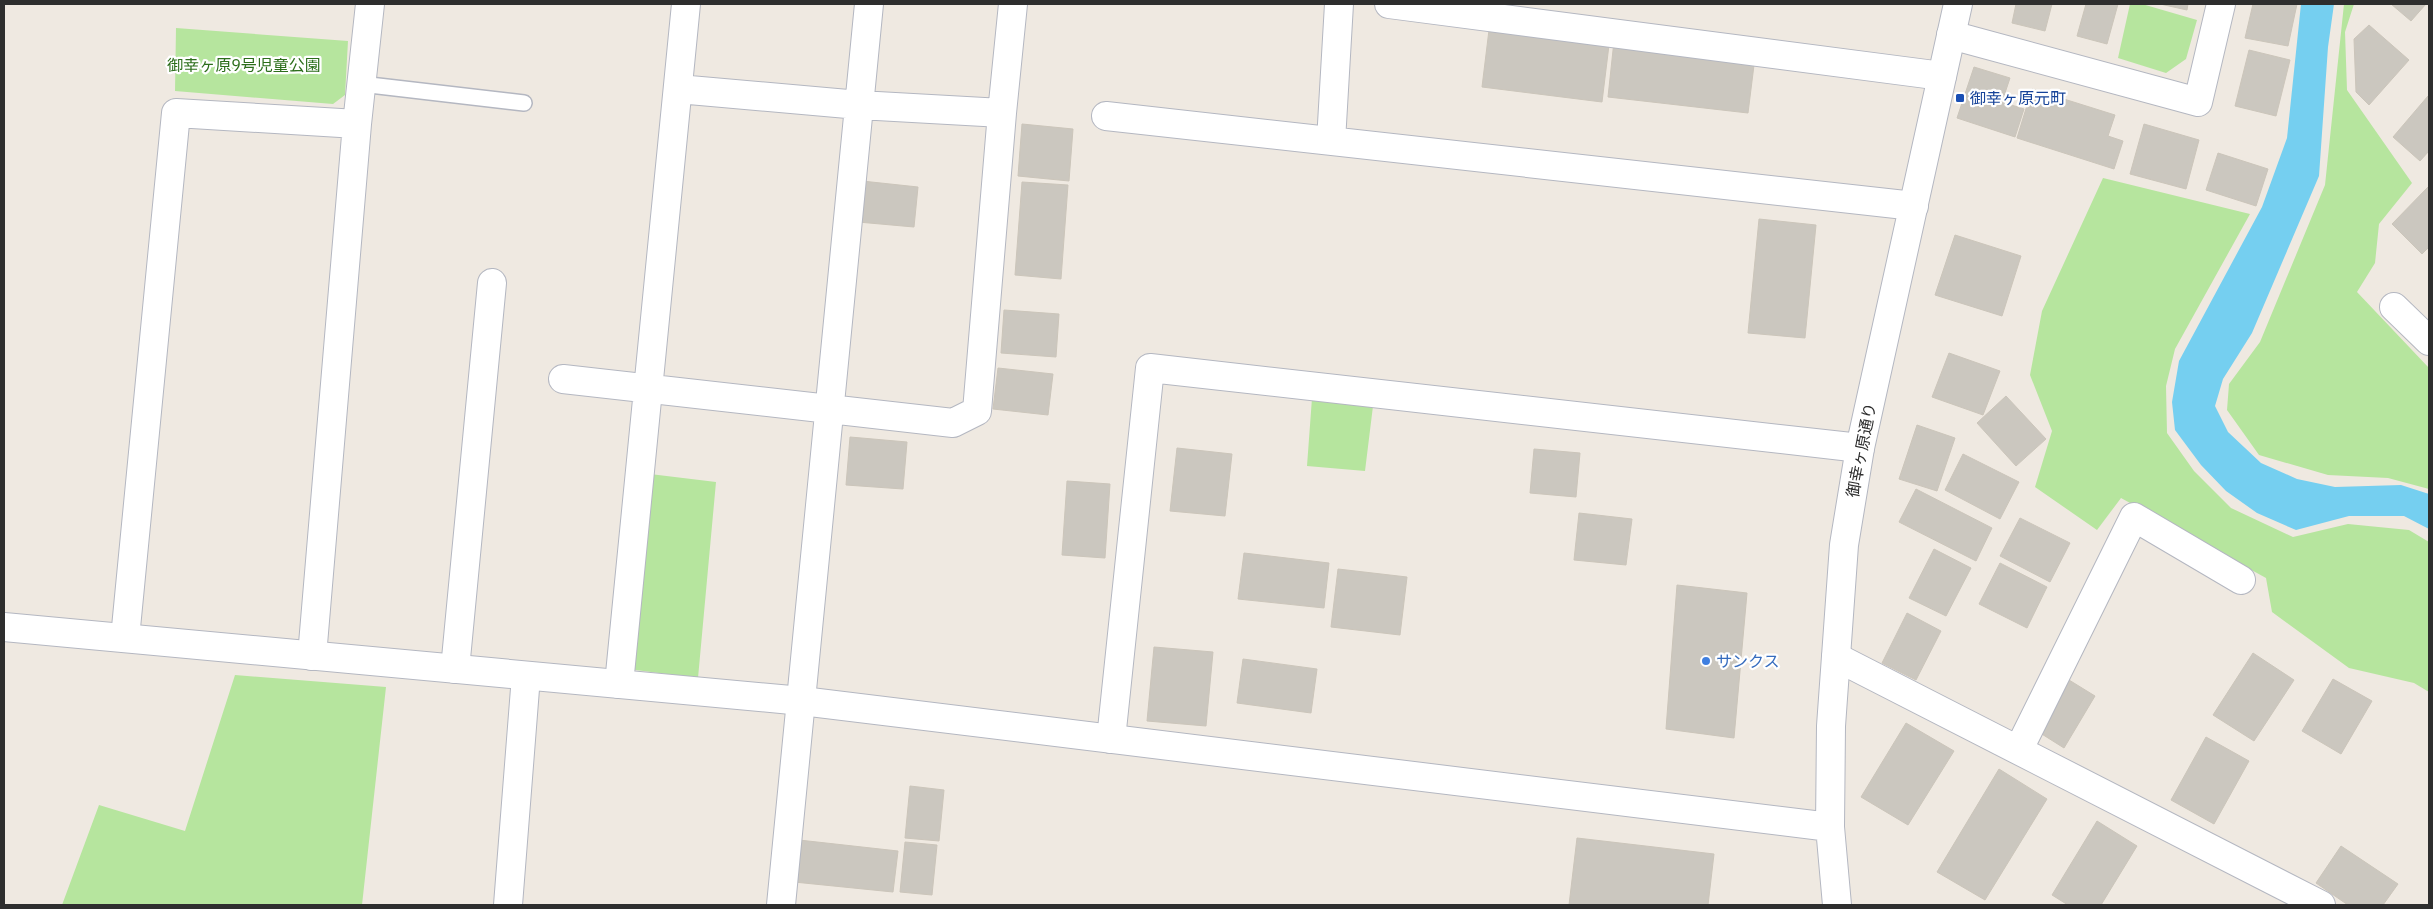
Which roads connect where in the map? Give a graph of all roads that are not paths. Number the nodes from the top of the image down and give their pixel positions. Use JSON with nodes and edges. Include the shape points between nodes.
{"nodes":[{"id":1,"x":370,"y":4,"type":"edge"},
{"id":2,"x":686,"y":4,"type":"edge"},
{"id":3,"x":869,"y":4,"type":"edge"},
{"id":4,"x":1013,"y":4,"type":"edge"},
{"id":5,"x":1339,"y":4,"type":"edge"},
{"id":6,"x":1389,"y":4,"type":"edge"},
{"id":7,"x":1958,"y":4,"type":"edge"},
{"id":8,"x":2221,"y":4,"type":"edge"},
{"id":9,"x":1951,"y":35,"type":"junction"},
{"id":10,"x":1942,"y":76,"type":"junction"},
{"id":11,"x":361,"y":84,"type":"junction"},
{"id":12,"x":678,"y":89,"type":"junction"},
{"id":13,"x":524,"y":102,"type":"dead end"},
{"id":14,"x":859,"y":105,"type":"junction"},
{"id":15,"x":1002,"y":113,"type":"junction"},
{"id":16,"x":1106,"y":116,"type":"dead end"},
{"id":17,"x":357,"y":124,"type":"junction"},
{"id":18,"x":1331,"y":141,"type":"junction"},
{"id":19,"x":1914,"y":206,"type":"junction"},
{"id":20,"x":492,"y":283,"type":"dead end"},
{"id":21,"x":2394,"y":307,"type":"dead end"},
{"id":22,"x":2429,"y":341,"type":"edge"},
{"id":23,"x":563,"y":379,"type":"dead end"},
{"id":24,"x":648,"y":387,"type":"junction"},
{"id":25,"x":830,"y":409,"type":"junction"},
{"id":26,"x":1860,"y":448,"type":"junction"},
{"id":27,"x":2241,"y":580,"type":"dead end"},
{"id":28,"x":4,"y":627,"type":"edge"},
{"id":29,"x":125,"y":638,"type":"junction"},
{"id":30,"x":312,"y":656,"type":"junction"},
{"id":31,"x":1836,"y":657,"type":"junction"},
{"id":32,"x":455,"y":669,"type":"junction"},
{"id":33,"x":526,"y":676,"type":"junction"},
{"id":34,"x":619,"y":684,"type":"junction"},
{"id":35,"x":802,"y":701,"type":"junction"},
{"id":36,"x":1111,"y":739,"type":"junction"},
{"id":37,"x":2019,"y":749,"type":"junction"},
{"id":38,"x":1830,"y":827,"type":"junction"},
{"id":39,"x":508,"y":905,"type":"edge"},
{"id":40,"x":782,"y":905,"type":"edge"},
{"id":41,"x":1837,"y":905,"type":"edge"},
{"id":42,"x":2321,"y":905,"type":"edge"}],
"edges":[{"from":1,"to":11,"type":"street"},
{"from":2,"to":12,"type":"street"},
{"from":3,"to":14,"type":"street"},
{"from":4,"to":15,"type":"street"},
{"from":5,"to":18,"type":"street"},
{"from":6,"to":10,"type":"street"},
{"from":7,"to":9,"type":"street","name":"御幸ヶ原通り"},
{"from":8,"to":9,"type":"street","via":[[2198,102]]},
{"from":9,"to":10,"type":"street","name":"御幸ヶ原通り"},
{"from":10,"to":19,"type":"street","name":"御幸ヶ原通り"},
{"from":11,"to":13,"type":"lane"},
{"from":11,"to":17,"type":"street"},
{"from":12,"to":14,"type":"street"},
{"from":12,"to":24,"type":"street"},
{"from":14,"to":15,"type":"street"},
{"from":14,"to":25,"type":"street"},
{"from":15,"to":25,"type":"street","via":[[977,411],[953,423]]},
{"from":16,"to":18,"type":"street"},
{"from":17,"to":29,"type":"street","via":[[176,112]]},
{"from":17,"to":30,"type":"street"},
{"from":18,"to":19,"type":"street"},
{"from":19,"to":26,"type":"street","name":"御幸ヶ原通り"},
{"from":20,"to":32,"type":"street"},
{"from":21,"to":22,"type":"street"},
{"from":23,"to":24,"type":"street"},
{"from":24,"to":25,"type":"street"},
{"from":24,"to":34,"type":"street"},
{"from":25,"to":35,"type":"street"},
{"from":26,"to":31,"type":"street","name":"御幸ヶ原通り","via":[[1844,545]]},
{"from":26,"to":36,"type":"street","via":[[1150,368]]},
{"from":27,"to":37,"type":"street","via":[[2134,518]]},
{"from":28,"to":29,"type":"street"},
{"from":29,"to":30,"type":"street"},
{"from":30,"to":32,"type":"street"},
{"from":31,"to":37,"type":"street"},
{"from":31,"to":38,"type":"street","name":"御幸ヶ原通り","via":[[1831,726]]},
{"from":32,"to":33,"type":"street"},
{"from":33,"to":34,"type":"street"},
{"from":33,"to":39,"type":"street"},
{"from":34,"to":35,"type":"street"},
{"from":35,"to":36,"type":"street"},
{"from":35,"to":40,"type":"street"},
{"from":36,"to":38,"type":"street"},
{"from":37,"to":42,"type":"street"},
{"from":38,"to":41,"type":"street","name":"御幸ヶ原通り"}]}
